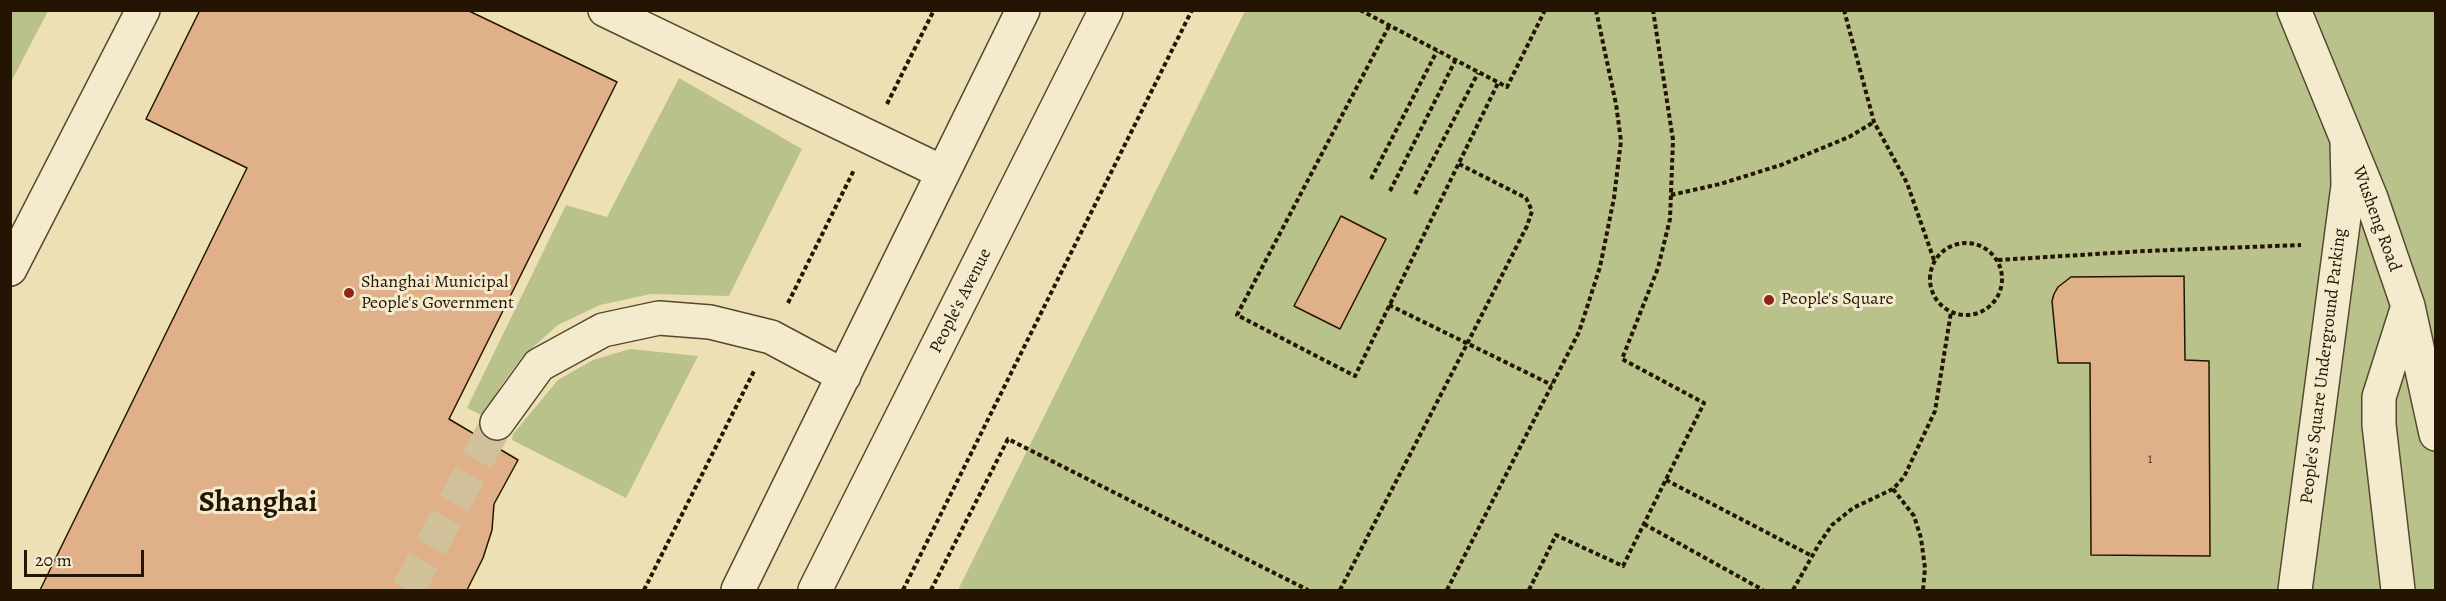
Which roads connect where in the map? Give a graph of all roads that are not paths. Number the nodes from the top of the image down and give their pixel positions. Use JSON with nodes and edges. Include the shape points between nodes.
{"nodes":[{"id":1,"x":143,"y":10,"type":"edge"},
{"id":2,"x":605,"y":10,"type":"edge"},
{"id":3,"x":1023,"y":10,"type":"edge"},
{"id":4,"x":1106,"y":10,"type":"edge"},
{"id":5,"x":2294,"y":10,"type":"edge"},
{"id":6,"x":2347,"y":141,"type":"junction"},
{"id":7,"x":942,"y":172,"type":"junction"},
{"id":8,"x":10,"y":269,"type":"edge"},
{"id":9,"x":2408,"y":306,"type":"junction"},
{"id":10,"x":844,"y":376,"type":"junction"},
{"id":11,"x":497,"y":423,"type":"tunnel mouth"},
{"id":12,"x":2436,"y":434,"type":"edge"},
{"id":13,"x":738,"y":591,"type":"edge"},
{"id":14,"x":816,"y":591,"type":"edge"},
{"id":15,"x":2295,"y":591,"type":"edge"},
{"id":16,"x":2398,"y":591,"type":"edge"}],
"edges":[{"from":1,"to":8,"type":"street"},
{"from":2,"to":7,"type":"street"},
{"from":3,"to":7,"type":"street"},
{"from":4,"to":14,"type":"street","name":"People's Avenue"},
{"from":5,"to":6,"type":"street","name":"Wusheng Road"},
{"from":6,"to":9,"type":"street","name":"Wusheng Road"},
{"from":6,"to":15,"type":"street","name":"People's Square Underground Parking","via":[[2348,186]]},
{"from":7,"to":10,"type":"street"},
{"from":9,"to":12,"type":"street","name":"Wusheng Road"},
{"from":9,"to":16,"type":"street","via":[[2379,397]]},
{"from":10,"to":11,"type":"street","via":[[771,336],[711,322],[660,318],[603,330],[539,364]]},
{"from":10,"to":13,"type":"street"}]}
